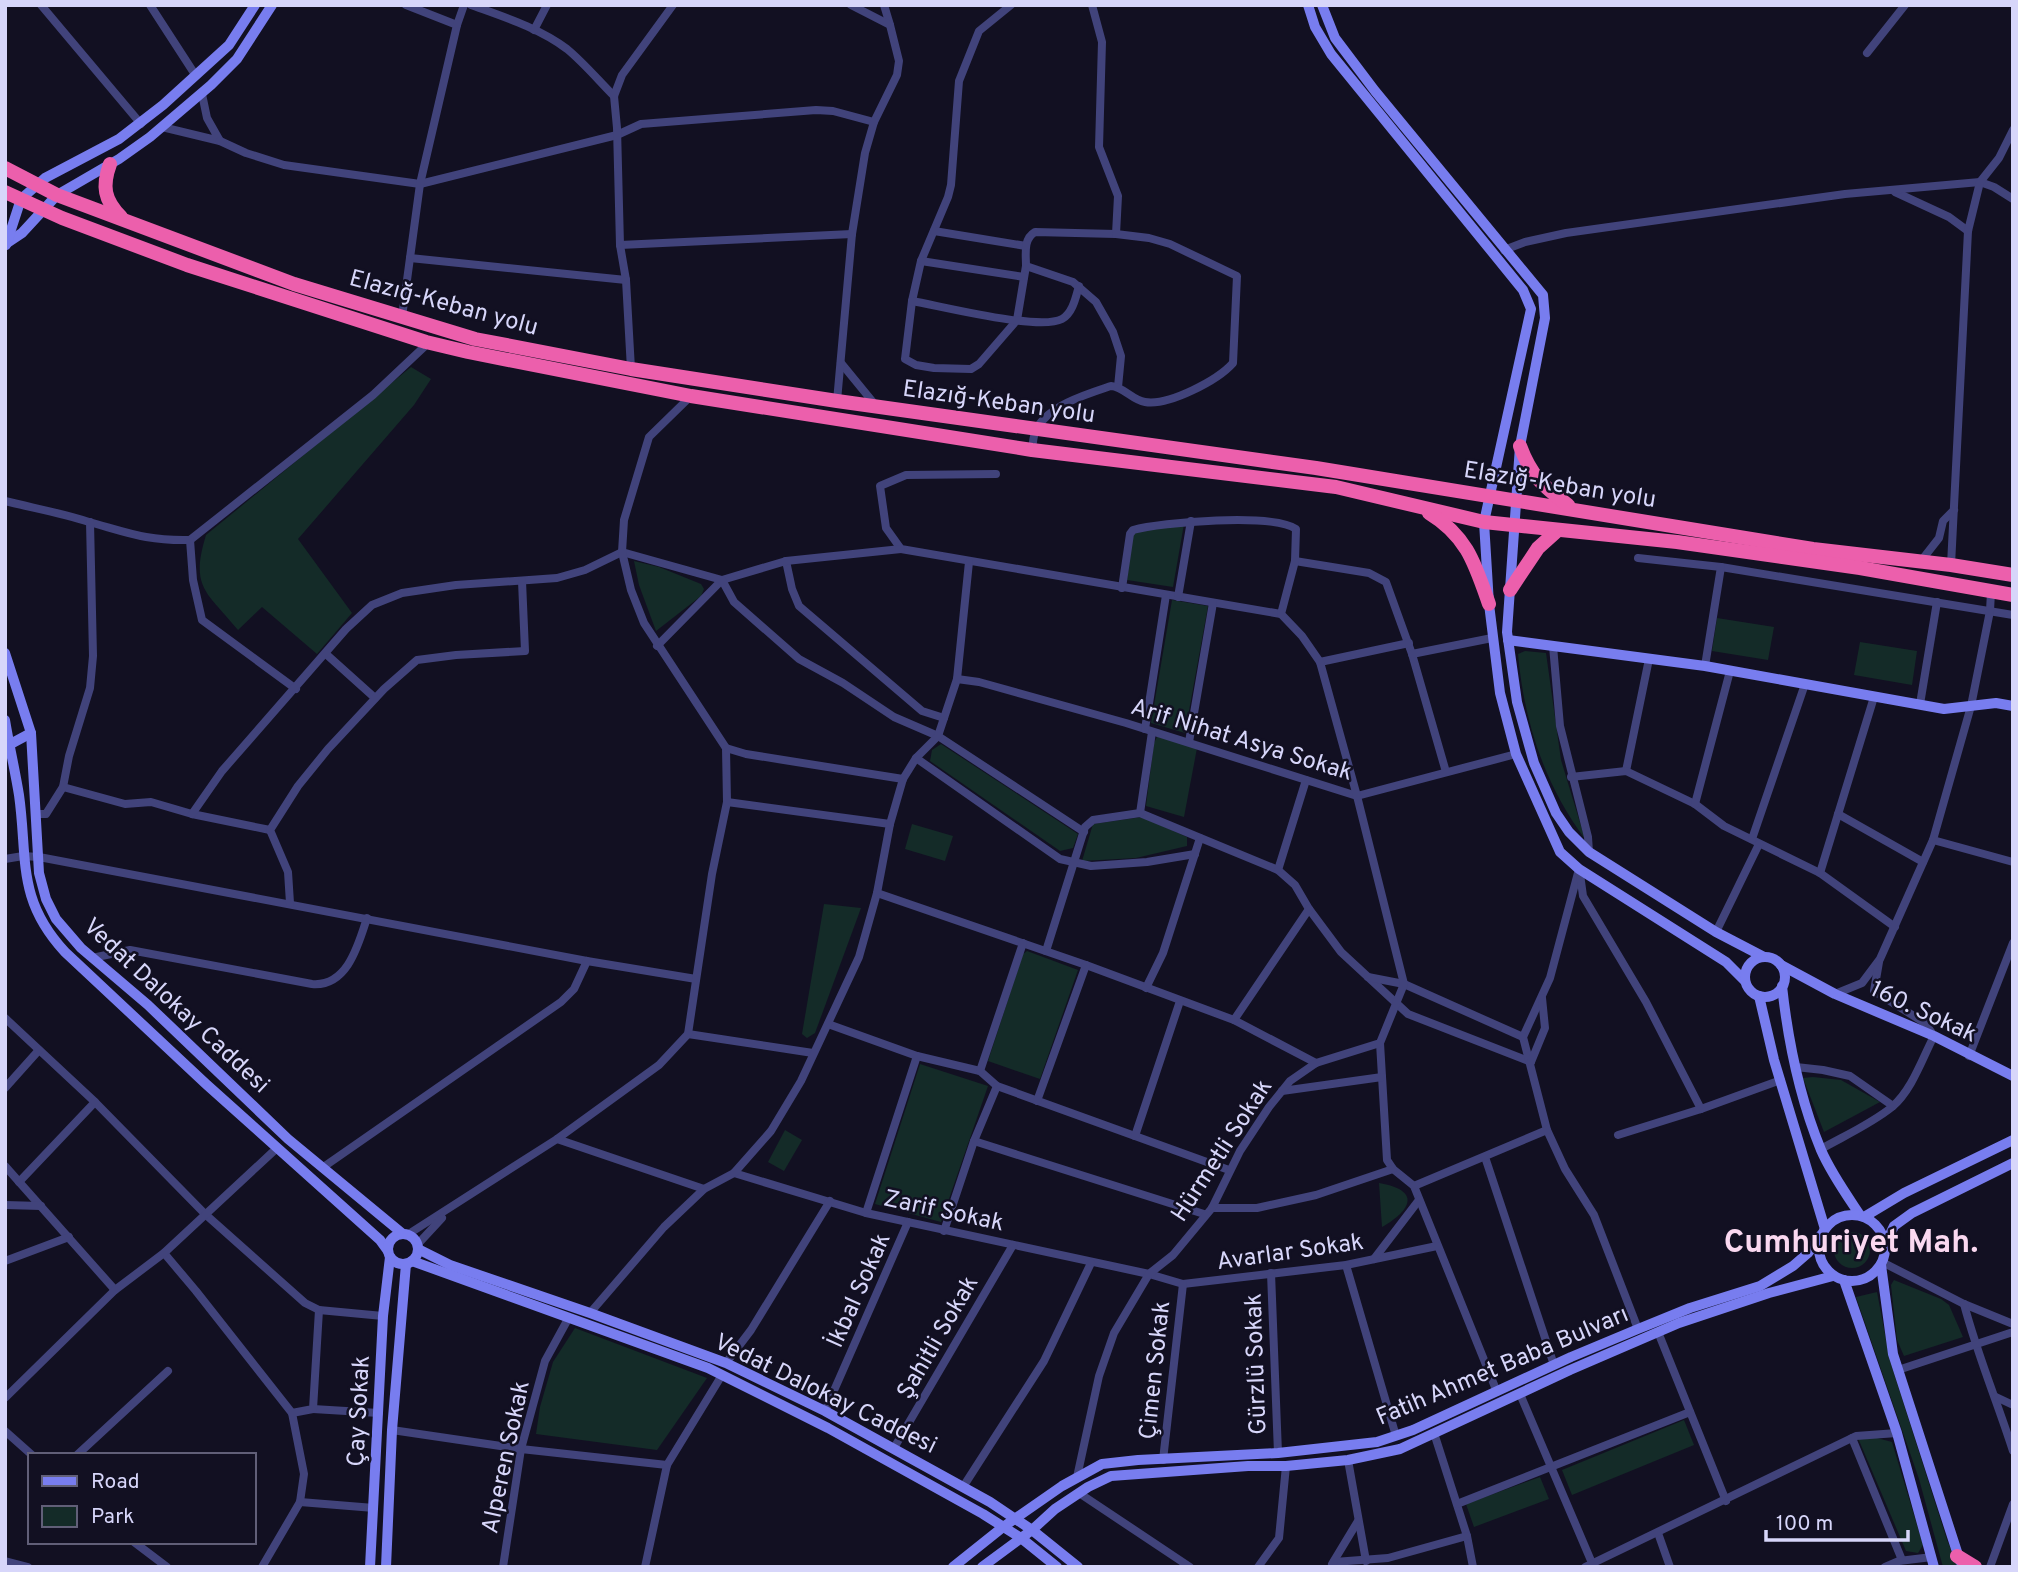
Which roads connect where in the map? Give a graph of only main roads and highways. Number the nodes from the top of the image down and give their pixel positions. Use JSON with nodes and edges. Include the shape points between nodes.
{"nodes":[{"id":1,"x":255,"y":5,"type":"edge"},
{"id":2,"x":272,"y":5,"type":"edge"},
{"id":3,"x":1308,"y":5,"type":"edge"},
{"id":4,"x":1322,"y":5,"type":"edge"},
{"id":5,"x":110,"y":164,"type":"junction"},
{"id":6,"x":5,"y":168,"type":"edge"},
{"id":7,"x":38,"y":185,"type":"junction"},
{"id":8,"x":5,"y":192,"type":"edge"},
{"id":9,"x":57,"y":195,"type":"junction"},
{"id":10,"x":21,"y":200,"type":"junction"},
{"id":11,"x":42,"y":210,"type":"junction"},
{"id":12,"x":125,"y":220,"type":"junction"},
{"id":13,"x":6,"y":245,"type":"edge"},
{"id":14,"x":1520,"y":446,"type":"junction"},
{"id":15,"x":1490,"y":494,"type":"junction"},
{"id":16,"x":1517,"y":499,"type":"junction"},
{"id":17,"x":1418,"y":507,"type":"junction"},
{"id":18,"x":1572,"y":508,"type":"junction"},
{"id":19,"x":1484,"y":522,"type":"junction"},
{"id":20,"x":1514,"y":525,"type":"junction"},
{"id":21,"x":1559,"y":530,"type":"junction"},
{"id":22,"x":2013,"y":575,"type":"edge"},
{"id":23,"x":1510,"y":590,"type":"junction"},
{"id":24,"x":2013,"y":595,"type":"edge"},
{"id":25,"x":1489,"y":604,"type":"junction"},
{"id":26,"x":1508,"y":640,"type":"junction"},
{"id":27,"x":5,"y":653,"type":"edge"},
{"id":28,"x":24,"y":706,"type":"junction"},
{"id":29,"x":2013,"y":706,"type":"edge"},
{"id":30,"x":5,"y":718,"type":"edge"},
{"id":31,"x":32,"y":733,"type":"junction"},
{"id":32,"x":7,"y":746,"type":"edge"},
{"id":33,"x":1764,"y":957,"type":"junction"},
{"id":34,"x":1781,"y":965,"type":"junction"},
{"id":35,"x":1745,"y":981,"type":"junction"},
{"id":36,"x":1783,"y":984,"type":"junction"},
{"id":37,"x":1818,"y":985,"type":"junction"},
{"id":38,"x":1759,"y":996,"type":"junction"},
{"id":39,"x":2013,"y":1076,"type":"edge"},
{"id":40,"x":2013,"y":1140,"type":"edge"},
{"id":41,"x":2013,"y":1163,"type":"edge"},
{"id":42,"x":1862,"y":1216,"type":"junction"},
{"id":43,"x":1823,"y":1232,"type":"junction"},
{"id":44,"x":405,"y":1235,"type":"junction"},
{"id":45,"x":1885,"y":1245,"type":"junction"},
{"id":46,"x":417,"y":1247,"type":"junction"},
{"id":47,"x":389,"y":1254,"type":"junction"},
{"id":48,"x":409,"y":1263,"type":"junction"},
{"id":49,"x":1881,"y":1264,"type":"junction"},
{"id":50,"x":1839,"y":1278,"type":"junction"},
{"id":51,"x":1015,"y":1519,"type":"junction"},
{"id":52,"x":1003,"y":1527,"type":"junction"},
{"id":53,"x":1032,"y":1530,"type":"junction"},
{"id":54,"x":1021,"y":1538,"type":"junction"},
{"id":55,"x":1960,"y":1561,"type":"edge"},
{"id":56,"x":1933,"y":1562,"type":"edge"},
{"id":57,"x":370,"y":1567,"type":"edge"},
{"id":58,"x":386,"y":1567,"type":"edge"},
{"id":59,"x":953,"y":1567,"type":"edge"},
{"id":60,"x":982,"y":1567,"type":"edge"},
{"id":61,"x":1057,"y":1567,"type":"edge"},
{"id":62,"x":1078,"y":1567,"type":"edge"},
{"id":63,"x":1975,"y":1567,"type":"edge"}],
"edges":[{"from":1,"to":7,"type":"main road","via":[[229,45],[141,124]]},
{"from":2,"to":5,"type":"main road","via":[[237,59],[202,94]]},
{"from":3,"to":15,"type":"main road","via":[[1331,54],[1531,305]]},
{"from":4,"to":14,"type":"main road","via":[[1335,38],[1545,302]]},
{"from":5,"to":9,"type":"main road"},
{"from":5,"to":12,"type":"highway","via":[[106,196]]},
{"from":6,"to":7,"type":"highway","name":"Elazığ-Keban yolu"},
{"from":7,"to":9,"type":"highway","name":"Elazığ-Keban yolu"},
{"from":7,"to":10,"type":"main road"},
{"from":8,"to":10,"type":"highway","name":"Elazığ-Keban yolu"},
{"from":9,"to":11,"type":"main road"},
{"from":9,"to":12,"type":"highway","name":"Elazığ-Keban yolu"},
{"from":10,"to":11,"type":"highway","name":"Elazığ-Keban yolu"},
{"from":10,"to":13,"type":"main road"},
{"from":11,"to":13,"type":"main road"},
{"from":11,"to":17,"type":"highway","name":"Elazığ-Keban yolu","via":[[187,265],[468,352],[691,396],[1032,450],[1336,487]]},
{"from":12,"to":15,"type":"highway","name":"Elazığ-Keban yolu","via":[[293,284],[475,339],[837,401]]},
{"from":14,"to":16,"type":"main road"},
{"from":14,"to":18,"type":"highway","via":[[1541,484]]},
{"from":15,"to":16,"type":"highway","name":"Elazığ-Keban yolu"},
{"from":15,"to":19,"type":"main road"},
{"from":16,"to":18,"type":"highway","name":"Elazığ-Keban yolu"},
{"from":16,"to":20,"type":"main road"},
{"from":17,"to":19,"type":"highway","name":"Elazığ-Keban yolu"},
{"from":17,"to":25,"type":"highway","via":[[1449,527],[1468,548]]},
{"from":18,"to":22,"type":"highway","name":"Elazığ-Keban yolu"},
{"from":19,"to":20,"type":"highway","name":"Elazığ-Keban yolu"},
{"from":19,"to":25,"type":"main road"},
{"from":20,"to":21,"type":"highway","name":"Elazığ-Keban yolu"},
{"from":20,"to":23,"type":"main road"},
{"from":21,"to":23,"type":"highway","via":[[1538,548]]},
{"from":21,"to":24,"type":"highway","name":"Elazığ-Keban yolu","via":[[1743,551]]},
{"from":23,"to":26,"type":"main road"},
{"from":25,"to":35,"type":"main road","via":[[1500,693],[1516,754],[1560,852],[1579,869],[1714,955]]},
{"from":26,"to":29,"type":"main road","via":[[1705,666],[1944,709],[1996,703]]},
{"from":26,"to":33,"type":"main road","via":[[1517,702],[1534,763],[1569,832],[1589,852]]},
{"from":27,"to":28,"type":"main road","name":"Vedat Dalokay Caddesi"},
{"from":28,"to":30,"type":"main road"},
{"from":28,"to":31,"type":"main road","name":"Vedat Dalokay Caddesi"},
{"from":30,"to":32,"type":"main road"},
{"from":31,"to":32,"type":"main road"},
{"from":31,"to":44,"type":"main road","name":"Vedat Dalokay Caddesi","via":[[39,873],[57,919],[92,958],[288,1139]]},
{"from":32,"to":47,"type":"main road","via":[[36,914],[55,942],[380,1240]]},
{"from":33,"to":34,"type":"main road"},
{"from":33,"to":35,"type":"main road","via":[[1747,968]]},
{"from":34,"to":36,"type":"main road"},
{"from":34,"to":37,"type":"main road","name":"160. Sokak"},
{"from":35,"to":38,"type":"main road"},
{"from":36,"to":37,"type":"main road","name":"160. Sokak"},
{"from":36,"to":38,"type":"main road","via":[[1772,995]]},
{"from":36,"to":42,"type":"main road","via":[[1796,1067],[1821,1149]]},
{"from":37,"to":39,"type":"main road","name":"160. Sokak"},
{"from":38,"to":43,"type":"main road"},
{"from":40,"to":42,"type":"main road"},
{"from":41,"to":45,"type":"main road","via":[[1912,1213],[1894,1226]]},
{"from":42,"to":43,"type":"main road","via":[[1837,1218]]},
{"from":42,"to":45,"type":"main road","via":[[1878,1226]]},
{"from":43,"to":50,"type":"main road","via":[[1820,1257],[1825,1268]]},
{"from":43,"to":51,"type":"main road","name":"Fatih Ahmet Baba Bulvarı","via":[[1793,1266],[1760,1286],[1638,1329],[1396,1436],[1278,1453],[1101,1464]]},
{"from":44,"to":46,"type":"main road"},
{"from":44,"to":47,"type":"main road","via":[[390,1241]]},
{"from":45,"to":49,"type":"main road"},
{"from":46,"to":48,"type":"main road"},
{"from":46,"to":51,"type":"main road","name":"Vedat Dalokay Caddesi","via":[[450,1265],[726,1363],[894,1448]]},
{"from":47,"to":48,"type":"main road","via":[[397,1263]]},
{"from":47,"to":57,"type":"main road","name":"Çay Sokak"},
{"from":48,"to":52,"type":"main road","name":"Vedat Dalokay Caddesi","via":[[618,1334],[722,1375],[828,1428]]},
{"from":48,"to":58,"type":"main road","name":"Çay Sokak","via":[[392,1430]]},
{"from":49,"to":50,"type":"main road","via":[[1865,1279]]},
{"from":49,"to":55,"type":"main road","via":[[1898,1370]]},
{"from":50,"to":53,"type":"main road","name":"Fatih Ahmet Baba Bulvarı","via":[[1769,1293],[1679,1322],[1400,1449],[1286,1466],[1111,1476],[1055,1509]]},
{"from":50,"to":56,"type":"main road","via":[[1898,1433]]},
{"from":51,"to":52,"type":"main road","name":"Fatih Ahmet Baba Bulvarı"},
{"from":51,"to":53,"type":"main road","name":"Vedat Dalokay Caddesi"},
{"from":52,"to":54,"type":"main road","name":"Vedat Dalokay Caddesi"},
{"from":52,"to":59,"type":"main road","name":"Fatih Ahmet Baba Bulvarı"},
{"from":53,"to":54,"type":"main road","name":"Fatih Ahmet Baba Bulvarı"},
{"from":53,"to":62,"type":"main road","name":"Vedat Dalokay Caddesi"},
{"from":54,"to":60,"type":"main road","name":"Fatih Ahmet Baba Bulvarı"},
{"from":54,"to":61,"type":"main road","name":"Vedat Dalokay Caddesi"},
{"from":55,"to":63,"type":"highway"}]}
